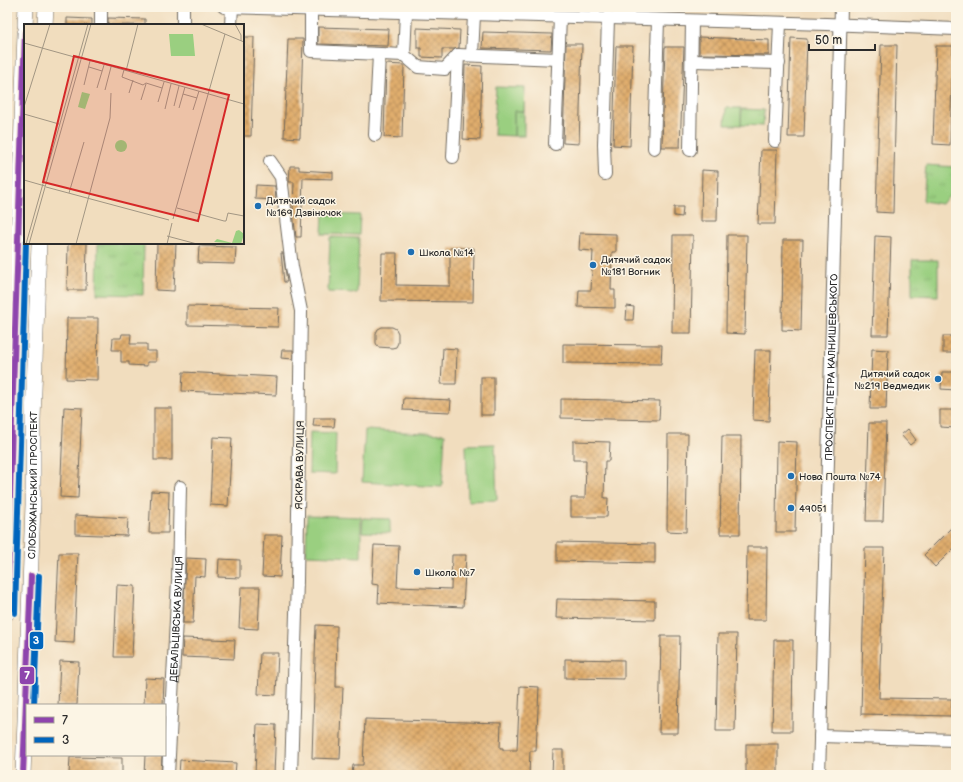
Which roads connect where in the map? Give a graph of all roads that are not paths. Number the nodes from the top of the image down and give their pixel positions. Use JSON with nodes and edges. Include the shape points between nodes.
{"nodes":[{"id":1,"x":26,"y":7,"type":"edge"},
{"id":2,"x":46,"y":7,"type":"edge"},
{"id":3,"x":101,"y":7,"type":"edge"},
{"id":4,"x":183,"y":7,"type":"edge"},
{"id":5,"x":224,"y":7,"type":"edge"},
{"id":6,"x":232,"y":7,"type":"edge"},
{"id":7,"x":842,"y":7,"type":"edge"},
{"id":8,"x":318,"y":9,"type":"edge"},
{"id":9,"x":406,"y":13,"type":"junction"},
{"id":10,"x":474,"y":15,"type":"junction"},
{"id":11,"x":560,"y":17,"type":"junction"},
{"id":12,"x":608,"y":19,"type":"junction"},
{"id":13,"x":658,"y":20,"type":"junction"},
{"id":14,"x":692,"y":21,"type":"junction"},
{"id":15,"x":780,"y":23,"type":"junction"},
{"id":16,"x":25,"y":24,"type":"edge"},
{"id":17,"x":45,"y":24,"type":"edge"},
{"id":18,"x":101,"y":24,"type":"edge"},
{"id":19,"x":182,"y":24,"type":"edge"},
{"id":20,"x":231,"y":24,"type":"edge"},
{"id":21,"x":841,"y":25,"type":"junction"},
{"id":22,"x":956,"y":29,"type":"edge"},
{"id":23,"x":379,"y":54,"type":"junction"},
{"id":24,"x":404,"y":54,"type":"junction"},
{"id":25,"x":458,"y":55,"type":"junction"},
{"id":26,"x":472,"y":55,"type":"junction"},
{"id":27,"x":24,"y":57,"type":"edge"},
{"id":28,"x":558,"y":59,"type":"junction"},
{"id":29,"x":692,"y":61,"type":"junction"},
{"id":30,"x":779,"y":63,"type":"junction"},
{"id":31,"x":375,"y":135,"type":"dead end"},
{"id":32,"x":775,"y":141,"type":"dead end"},
{"id":33,"x":555,"y":144,"type":"dead end"},
{"id":34,"x":654,"y":148,"type":"dead end"},
{"id":35,"x":690,"y":150,"type":"dead end"},
{"id":36,"x":453,"y":157,"type":"dead end"},
{"id":37,"x":270,"y":161,"type":"dead end"},
{"id":38,"x":605,"y":174,"type":"dead end"},
{"id":39,"x":39,"y":244,"type":"edge"},
{"id":40,"x":9,"y":419,"type":"edge"},
{"id":41,"x":180,"y":488,"type":"dead end"},
{"id":42,"x":7,"y":613,"type":"edge"},
{"id":43,"x":820,"y":736,"type":"junction"},
{"id":44,"x":956,"y":740,"type":"edge"},
{"id":45,"x":23,"y":775,"type":"edge"},
{"id":46,"x":168,"y":775,"type":"edge"},
{"id":47,"x":291,"y":775,"type":"edge"},
{"id":48,"x":819,"y":775,"type":"edge"}],
"edges":[{"from":1,"to":16,"type":"main road"},
{"from":2,"to":17,"type":"main road"},
{"from":3,"to":18,"type":"street"},
{"from":4,"to":19,"type":"street"},
{"from":5,"to":6,"type":"street"},
{"from":6,"to":8,"type":"street"},
{"from":6,"to":20,"type":"street"},
{"from":7,"to":21,"type":"street","name":"ПРОСПЕКТ ПЕТРА КАЛНИШЕВСЬКОГО"},
{"from":8,"to":9,"type":"street"},
{"from":8,"to":23,"type":"street","via":[[311,51]]},
{"from":9,"to":10,"type":"street"},
{"from":9,"to":24,"type":"street"},
{"from":10,"to":11,"type":"street"},
{"from":10,"to":26,"type":"street"},
{"from":11,"to":12,"type":"street"},
{"from":11,"to":28,"type":"street"},
{"from":12,"to":13,"type":"street"},
{"from":12,"to":38,"type":"street"},
{"from":13,"to":14,"type":"street"},
{"from":13,"to":34,"type":"street"},
{"from":14,"to":15,"type":"street"},
{"from":14,"to":29,"type":"street"},
{"from":15,"to":21,"type":"street"},
{"from":15,"to":30,"type":"street"},
{"from":21,"to":22,"type":"street"},
{"from":21,"to":43,"type":"street","name":"ПРОСПЕКТ ПЕТРА КАЛНИШЕВСЬКОГО"},
{"from":23,"to":24,"type":"street"},
{"from":23,"to":31,"type":"street"},
{"from":24,"to":25,"type":"street","via":[[418,68],[445,69]]},
{"from":25,"to":26,"type":"street"},
{"from":25,"to":36,"type":"street"},
{"from":26,"to":28,"type":"street"},
{"from":27,"to":40,"type":"main road"},
{"from":28,"to":33,"type":"street"},
{"from":29,"to":30,"type":"street"},
{"from":29,"to":35,"type":"street"},
{"from":30,"to":32,"type":"street"},
{"from":37,"to":47,"type":"street","name":"ЯСКРАВА ВУЛИЦЯ","via":[[281,177],[292,267],[301,311]]},
{"from":39,"to":45,"type":"main road","name":"СЛОБОЖАНСЬКИЙ ПРОСПЕКТ"},
{"from":40,"to":42,"type":"main road"},
{"from":41,"to":46,"type":"street","name":"ДЕБАЛЬЦІВСЬКА ВУЛИЦЯ"},
{"from":43,"to":44,"type":"street"},
{"from":43,"to":48,"type":"street","name":"ПРОСПЕКТ ПЕТРА КАЛНИШЕВСЬКОГО"}]}
